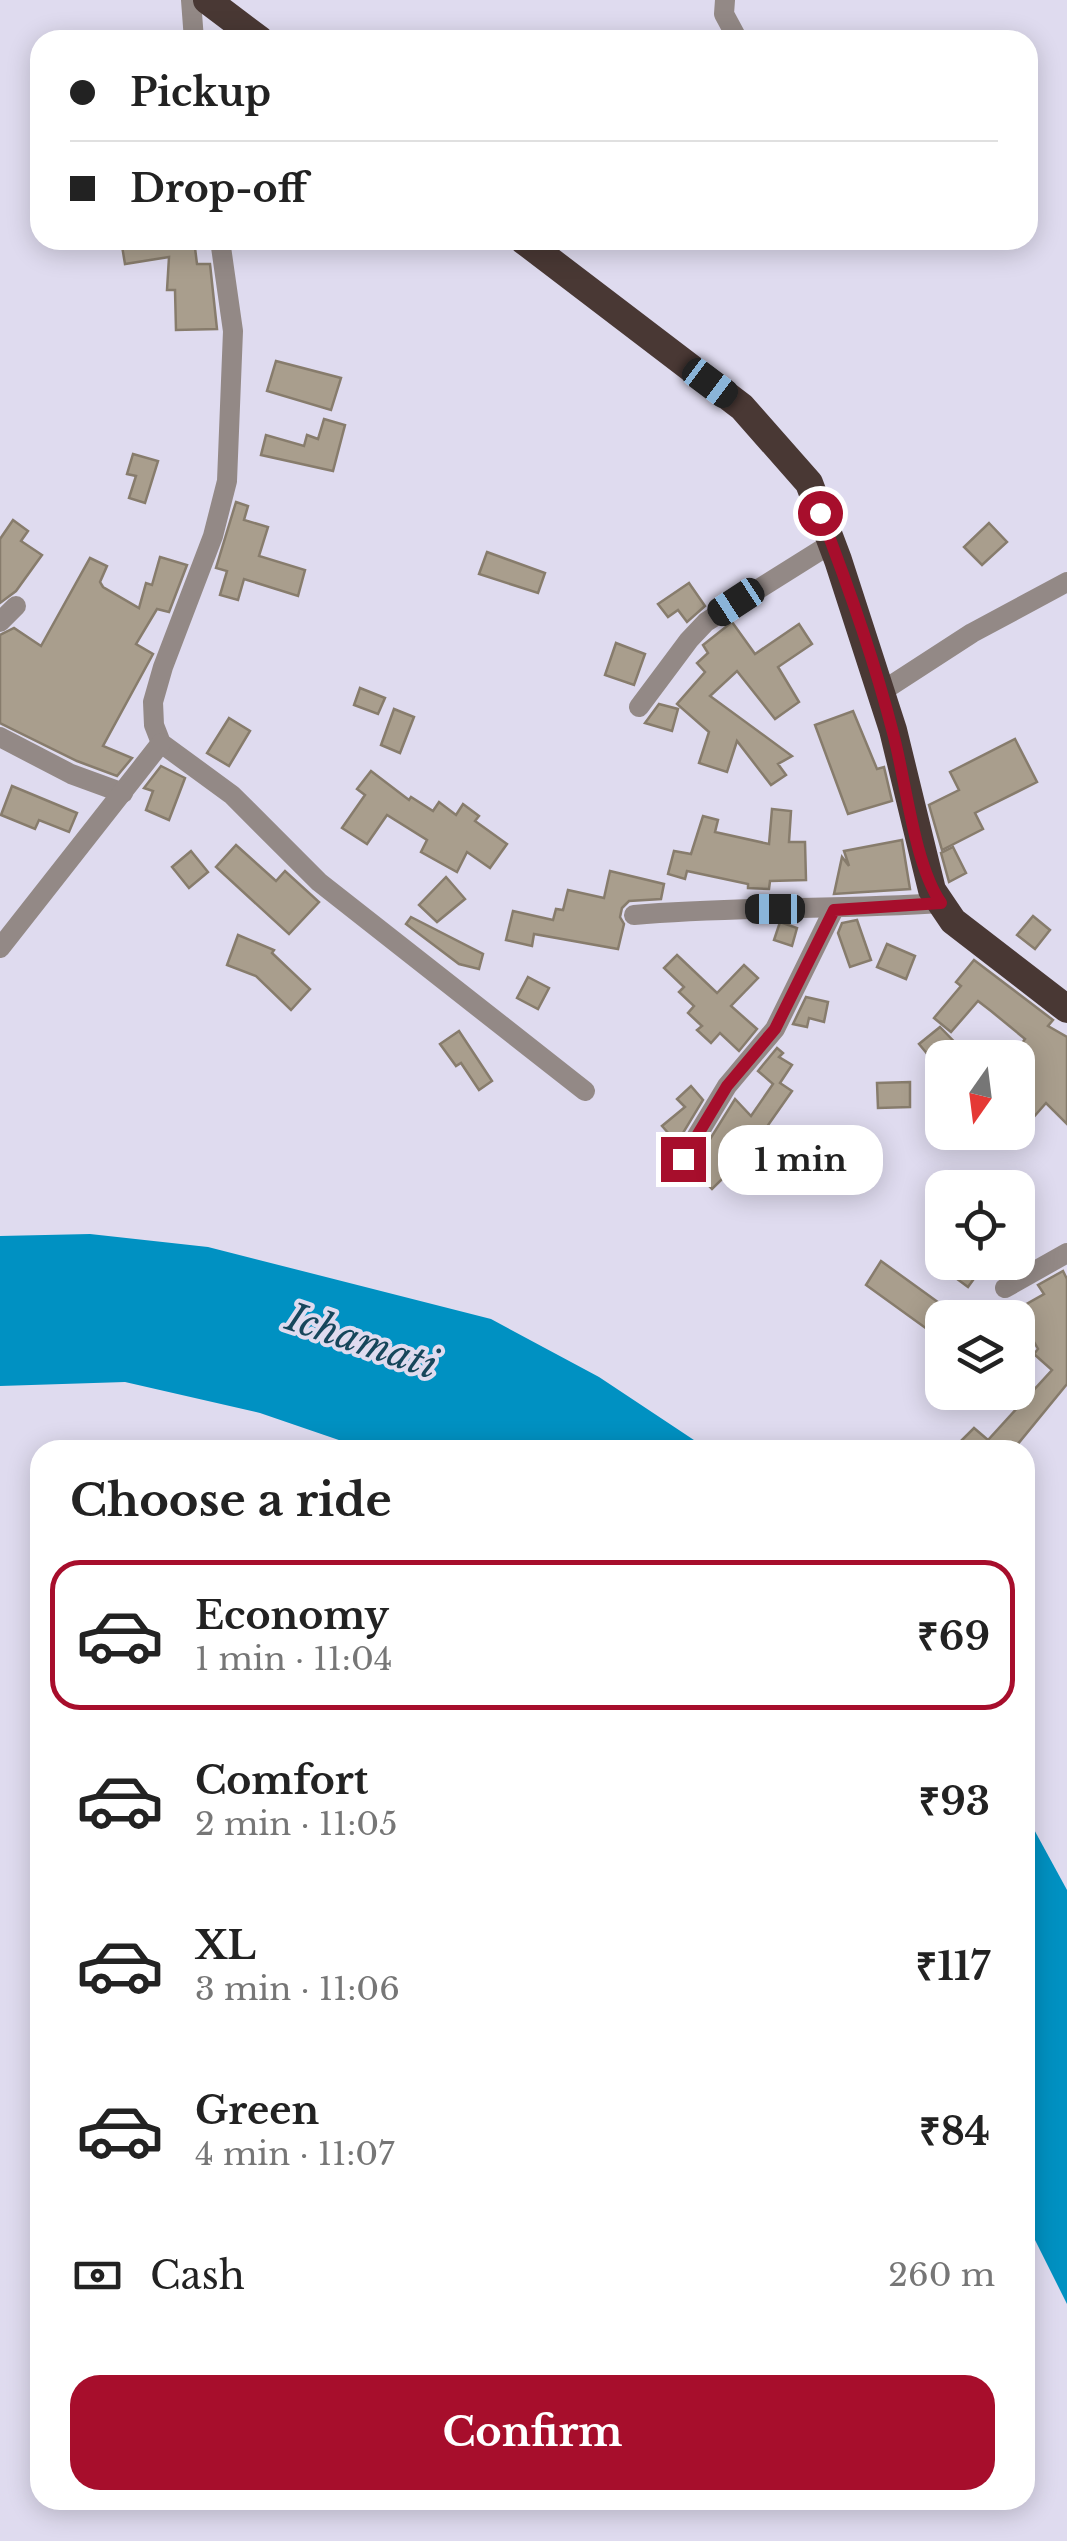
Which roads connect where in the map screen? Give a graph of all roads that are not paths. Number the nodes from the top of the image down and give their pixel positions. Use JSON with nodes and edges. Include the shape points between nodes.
{"nodes":[{"id":1,"x":191,"y":0,"type":"edge"},
{"id":2,"x":208,"y":0,"type":"edge"},
{"id":3,"x":725,"y":0,"type":"edge"},
{"id":4,"x":193,"y":30,"type":"edge"},
{"id":5,"x":247,"y":30,"type":"edge"},
{"id":6,"x":733,"y":30,"type":"edge"},
{"id":7,"x":221,"y":250,"type":"edge"},
{"id":8,"x":536,"y":250,"type":"edge"},
{"id":9,"x":832,"y":543,"type":"junction"},
{"id":10,"x":1067,"y":582,"type":"edge"},
{"id":11,"x":16,"y":606,"type":"dead end"},
{"id":12,"x":0,"y":622,"type":"edge"},
{"id":13,"x":880,"y":692,"type":"junction"},
{"id":14,"x":639,"y":707,"type":"dead end"},
{"id":15,"x":0,"y":737,"type":"edge"},
{"id":16,"x":162,"y":743,"type":"junction"},
{"id":17,"x":122,"y":793,"type":"junction"},
{"id":18,"x":941,"y":903,"type":"junction"},
{"id":19,"x":834,"y":910,"type":"junction"},
{"id":20,"x":634,"y":915,"type":"dead end"},
{"id":21,"x":0,"y":948,"type":"edge"},
{"id":22,"x":1067,"y":1009,"type":"edge"},
{"id":23,"x":585,"y":1091,"type":"dead end"},
{"id":24,"x":683,"y":1159,"type":"dead end"},
{"id":25,"x":1067,"y":1253,"type":"edge"},
{"id":26,"x":1004,"y":1288,"type":"dead end"}],
"edges":[{"from":1,"to":4,"type":"street"},
{"from":2,"to":5,"type":"highway"},
{"from":3,"to":6,"type":"street"},
{"from":7,"to":16,"type":"street","via":[[232,332],[229,464],[213,536],[153,702]]},
{"from":8,"to":9,"type":"highway","via":[[742,407],[809,483]]},
{"from":9,"to":13,"type":"highway"},
{"from":9,"to":14,"type":"street","via":[[706,622]]},
{"from":10,"to":13,"type":"street"},
{"from":11,"to":12,"type":"street"},
{"from":13,"to":18,"type":"highway","via":[[926,871]]},
{"from":15,"to":17,"type":"street"},
{"from":16,"to":17,"type":"street"},
{"from":16,"to":23,"type":"street","via":[[232,795],[318,882]]},
{"from":17,"to":21,"type":"street"},
{"from":18,"to":19,"type":"street"},
{"from":18,"to":22,"type":"highway","via":[[953,921]]},
{"from":19,"to":20,"type":"street"},
{"from":19,"to":24,"type":"street","via":[[775,1029],[727,1086]]},
{"from":25,"to":26,"type":"street"}]}
